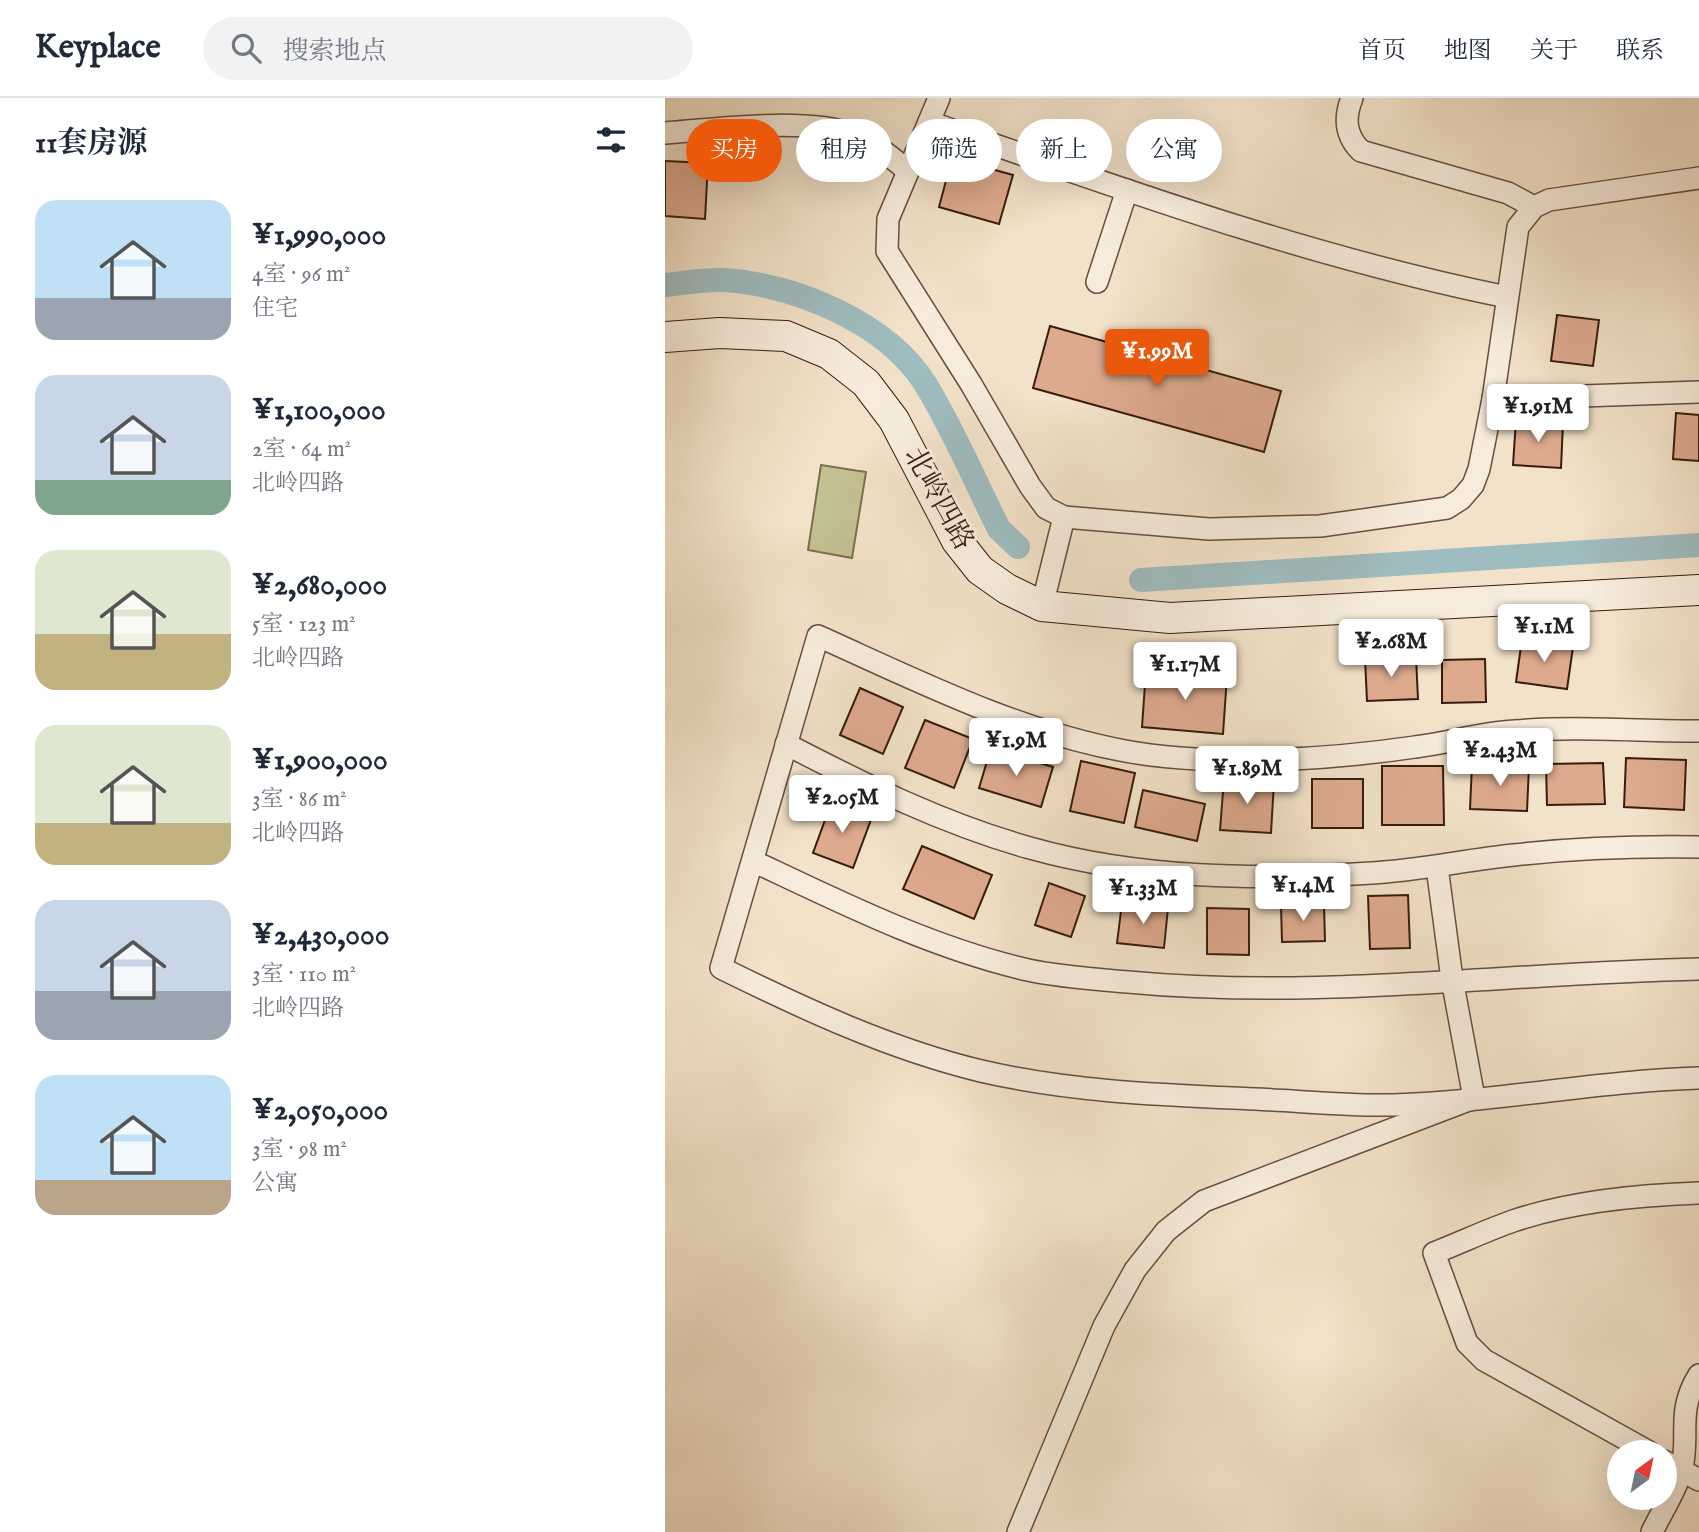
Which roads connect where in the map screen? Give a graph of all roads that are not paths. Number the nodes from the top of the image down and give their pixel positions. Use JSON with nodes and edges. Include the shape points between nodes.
{"nodes":[{"id":1,"x":939,"y":98,"type":"edge"},
{"id":2,"x":1352,"y":98,"type":"edge"},
{"id":3,"x":930,"y":119,"type":"edge"},
{"id":4,"x":665,"y":133,"type":"edge"},
{"id":5,"x":1002,"y":147,"type":"edge"},
{"id":6,"x":906,"y":169,"type":"edge"},
{"id":7,"x":906,"y":176,"type":"edge"},
{"id":8,"x":1699,"y":178,"type":"edge"},
{"id":9,"x":1127,"y":190,"type":"junction"},
{"id":10,"x":1534,"y":207,"type":"junction"},
{"id":11,"x":1097,"y":282,"type":"dead end"},
{"id":12,"x":1507,"y":297,"type":"junction"},
{"id":13,"x":665,"y":337,"type":"edge"},
{"id":14,"x":1699,"y":392,"type":"edge"},
{"id":15,"x":1493,"y":399,"type":"junction"},
{"id":16,"x":1064,"y":517,"type":"junction"},
{"id":17,"x":1699,"y":590,"type":"edge"},
{"id":18,"x":1042,"y":606,"type":"junction"},
{"id":19,"x":1699,"y":731,"type":"edge"},
{"id":20,"x":786,"y":744,"type":"junction"},
{"id":21,"x":1699,"y":846,"type":"edge"},
{"id":22,"x":753,"y":861,"type":"junction"},
{"id":23,"x":1437,"y":867,"type":"junction"},
{"id":24,"x":1699,"y":969,"type":"edge"},
{"id":25,"x":1452,"y":979,"type":"junction"},
{"id":26,"x":1699,"y":1078,"type":"edge"},
{"id":27,"x":1474,"y":1098,"type":"junction"},
{"id":28,"x":1699,"y":1193,"type":"edge"},
{"id":29,"x":1699,"y":1375,"type":"edge"},
{"id":30,"x":1627,"y":1440,"type":"edge"},
{"id":31,"x":1682,"y":1471,"type":"edge"},
{"id":32,"x":1018,"y":1532,"type":"edge"},
{"id":33,"x":1652,"y":1532,"type":"edge"}],
"edges":[{"from":1,"to":3,"type":"street"},
{"from":2,"to":10,"type":"street","via":[[1347,129],[1361,150],[1508,194]]},
{"from":4,"to":6,"type":"street","via":[[741,126],[820,128],[852,134],[879,147]]},
{"from":5,"to":9,"type":"street"},
{"from":7,"to":16,"type":"street","via":[[888,219],[887,251],[1030,486],[1046,508]]},
{"from":8,"to":10,"type":"street","via":[[1549,200]]},
{"from":9,"to":11,"type":"street"},
{"from":9,"to":12,"type":"street","via":[[1406,277]]},
{"from":10,"to":12,"type":"street","via":[[1518,227]]},
{"from":12,"to":15,"type":"street"},
{"from":13,"to":18,"type":"street","name":"北岭四路","via":[[720,333],[786,337],[829,354],[866,383],[894,420],[957,541],[980,570],[1007,590]]},
{"from":14,"to":15,"type":"street"},
{"from":15,"to":16,"type":"street","via":[[1473,485],[1447,508],[1320,526],[1209,529]]},
{"from":16,"to":18,"type":"street"},
{"from":17,"to":18,"type":"street","name":"北岭四路","via":[[1170,618]]},
{"from":19,"to":20,"type":"street","via":[[1515,730],[1363,754],[1276,758],[1126,751],[1052,734],[968,704],[818,636]]},
{"from":20,"to":22,"type":"street"},
{"from":20,"to":23,"type":"street","via":[[890,798],[1030,848],[1110,864],[1265,877]]},
{"from":21,"to":23,"type":"street","via":[[1605,846]]},
{"from":22,"to":25,"type":"street","via":[[925,937],[1031,971],[1203,988],[1282,989]]},
{"from":22,"to":27,"type":"street","via":[[721,968],[804,1009],[887,1041],[980,1070],[1088,1088],[1392,1105]]},
{"from":23,"to":25,"type":"street"},
{"from":24,"to":25,"type":"street"},
{"from":25,"to":27,"type":"street"},
{"from":26,"to":27,"type":"street"},
{"from":27,"to":32,"type":"street","via":[[1204,1201],[1166,1231],[1135,1270],[1104,1326]]},
{"from":28,"to":30,"type":"street","via":[[1586,1204],[1515,1220],[1434,1253],[1467,1343],[1484,1360]]},
{"from":29,"to":31,"type":"street","via":[[1690,1388],[1683,1419]]},
{"from":31,"to":33,"type":"street"}]}
